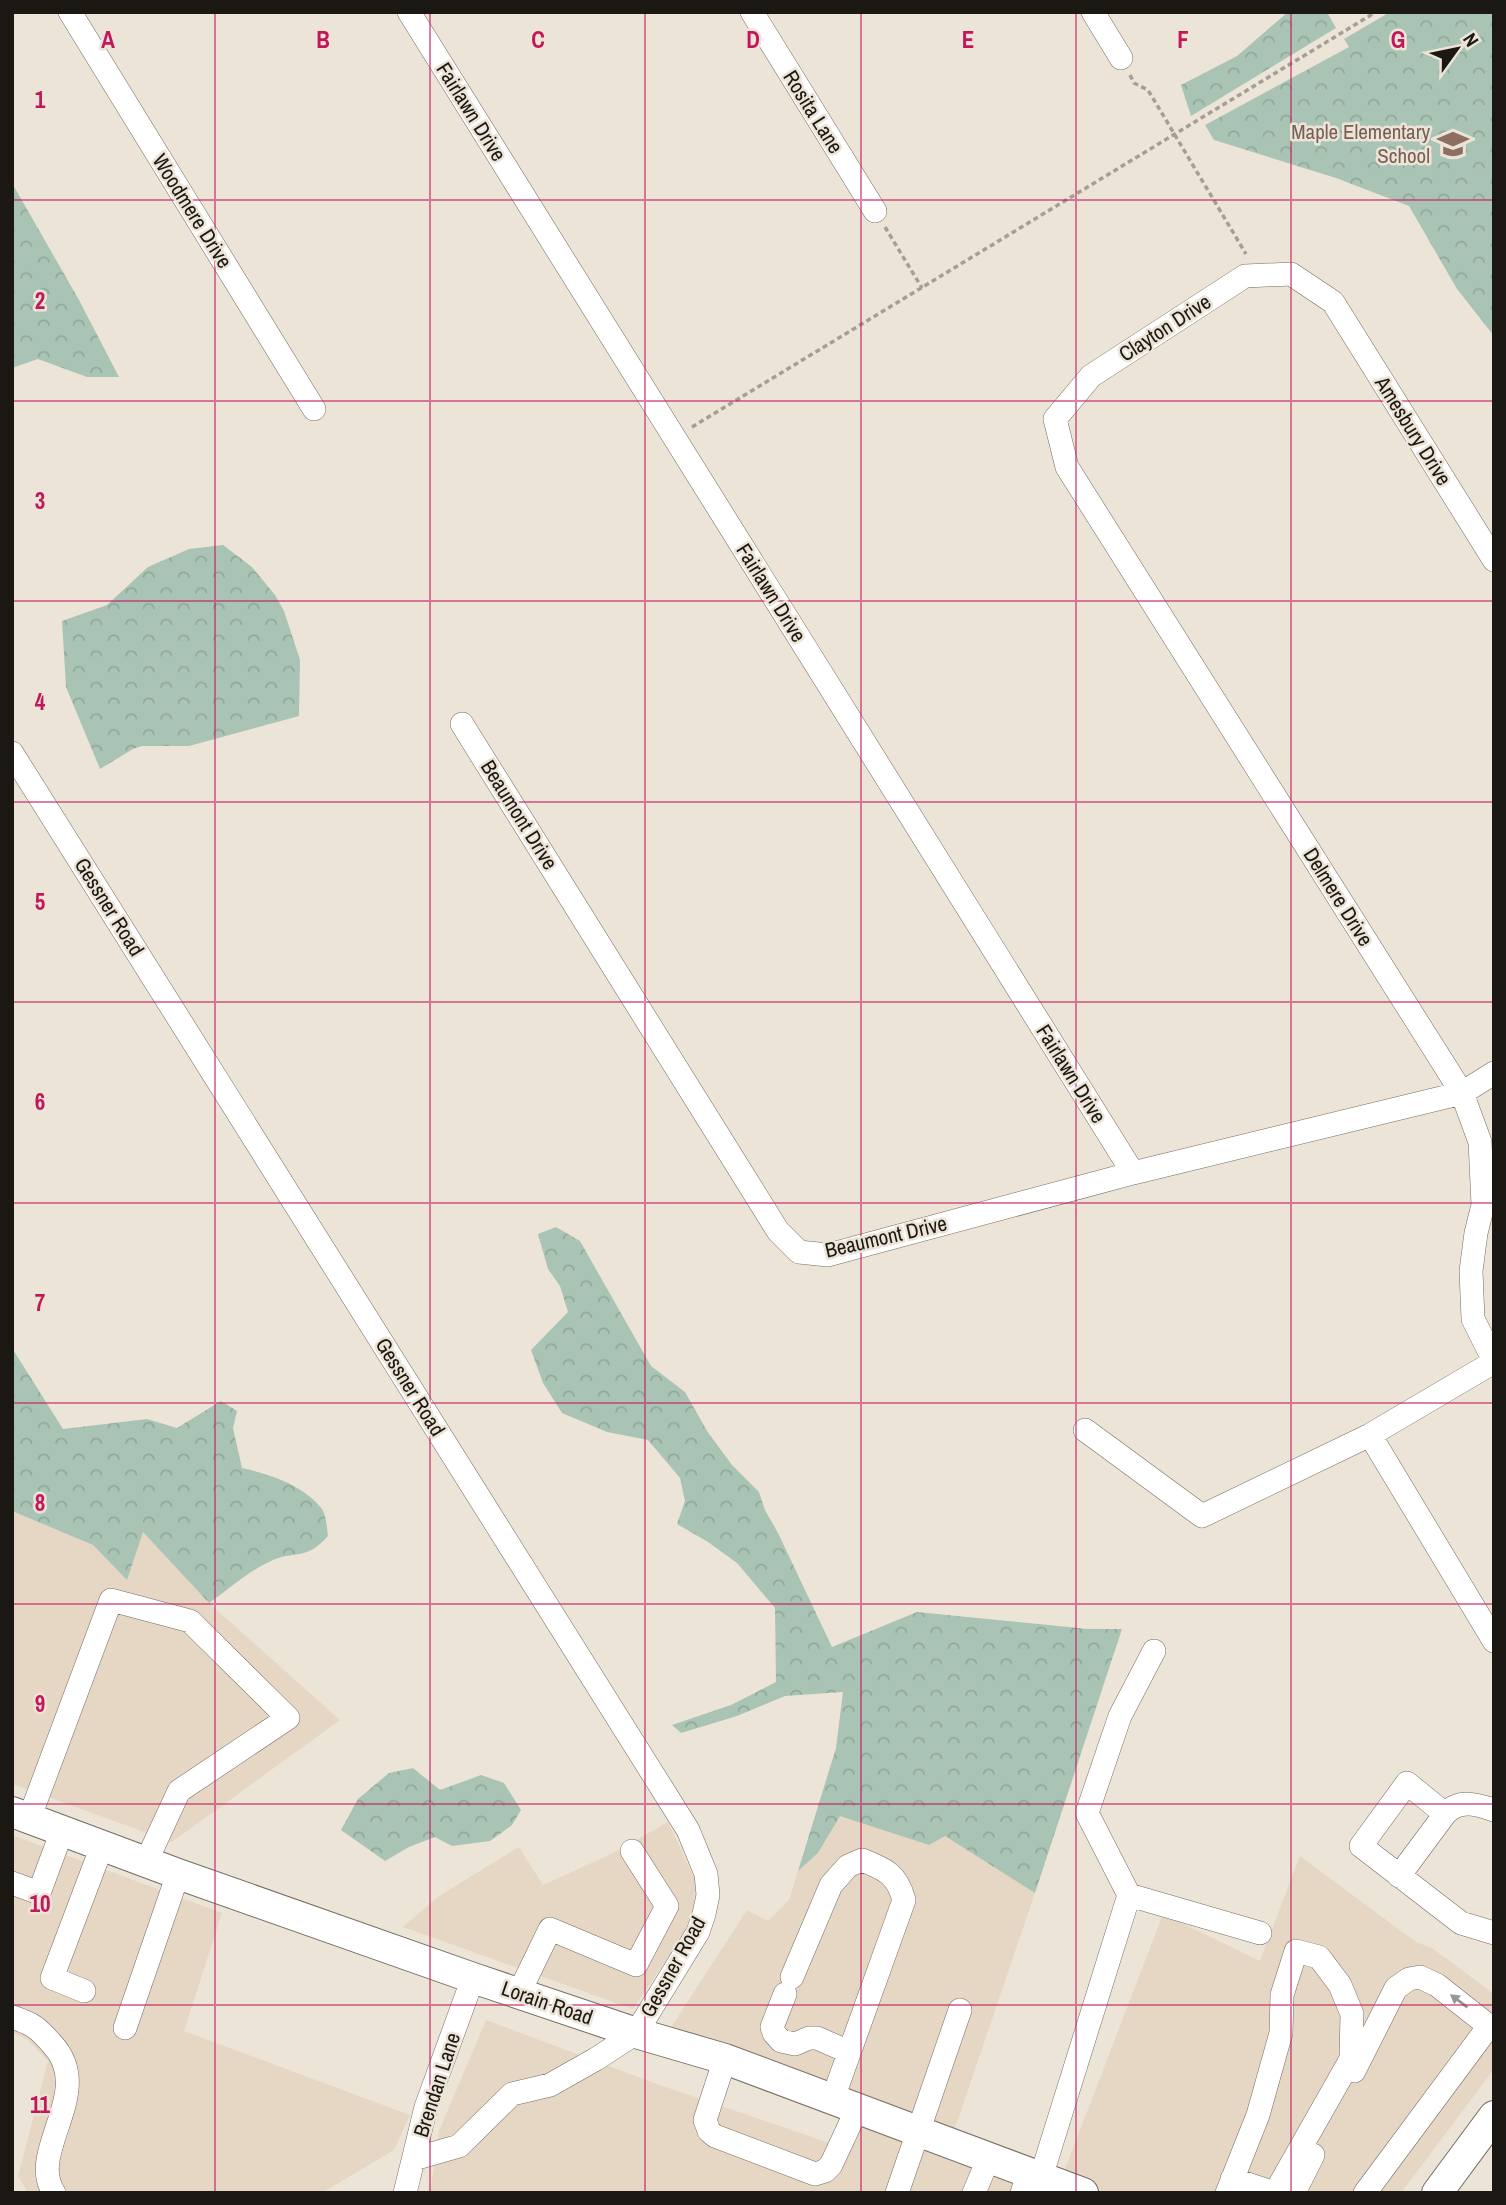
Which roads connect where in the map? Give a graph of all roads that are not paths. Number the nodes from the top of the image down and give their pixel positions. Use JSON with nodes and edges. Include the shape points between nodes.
{"nodes":[{"id":1,"x":70,"y":12,"type":"edge"},
{"id":2,"x":409,"y":12,"type":"edge"},
{"id":3,"x":752,"y":12,"type":"edge"},
{"id":4,"x":1093,"y":12,"type":"edge"},
{"id":5,"x":1121,"y":58,"type":"dead end"},
{"id":6,"x":875,"y":211,"type":"road end"},
{"id":7,"x":1333,"y":302,"type":"joint"},
{"id":8,"x":314,"y":409,"type":"dead end"},
{"id":9,"x":1067,"y":467,"type":"joint"},
{"id":10,"x":1494,"y":559,"type":"edge"},
{"id":11,"x":462,"y":724,"type":"dead end"},
{"id":12,"x":12,"y":753,"type":"edge"},
{"id":13,"x":1494,"y":1073,"type":"edge"},
{"id":14,"x":1462,"y":1093,"type":"junction"},
{"id":15,"x":1133,"y":1173,"type":"junction"},
{"id":16,"x":1494,"y":1361,"type":"edge"},
{"id":17,"x":1085,"y":1430,"type":"dead end"},
{"id":18,"x":1370,"y":1435,"type":"junction"},
{"id":19,"x":1494,"y":1641,"type":"edge"},
{"id":20,"x":1154,"y":1651,"type":"dead end"},
{"id":21,"x":1494,"y":1810,"type":"edge"},
{"id":22,"x":1445,"y":1814,"type":"junction"},
{"id":23,"x":20,"y":1816,"type":"edge"},
{"id":24,"x":62,"y":1831,"type":"junction"},
{"id":25,"x":102,"y":1846,"type":"junction"},
{"id":26,"x":632,"y":1851,"type":"dead end"},
{"id":27,"x":146,"y":1862,"type":"junction"},
{"id":28,"x":178,"y":1874,"type":"junction"},
{"id":29,"x":1399,"y":1876,"type":"junction"},
{"id":30,"x":12,"y":1883,"type":"edge"},
{"id":31,"x":1129,"y":1895,"type":"junction"},
{"id":32,"x":1260,"y":1933,"type":"dead end"},
{"id":33,"x":1494,"y":1933,"type":"edge"},
{"id":34,"x":653,"y":1934,"type":"junction"},
{"id":35,"x":687,"y":1949,"type":"junction"},
{"id":36,"x":473,"y":1978,"type":"junction"},
{"id":37,"x":85,"y":1992,"type":"dead end"},
{"id":38,"x":519,"y":1993,"type":"junction"},
{"id":39,"x":960,"y":2010,"type":"dead end"},
{"id":40,"x":12,"y":2017,"type":"edge"},
{"id":41,"x":125,"y":2028,"type":"dead end"},
{"id":42,"x":1491,"y":2028,"type":"edge"},
{"id":43,"x":636,"y":2033,"type":"junction"},
{"id":44,"x":849,"y":2052,"type":"junction"},
{"id":45,"x":725,"y":2059,"type":"junction"},
{"id":46,"x":845,"y":2102,"type":"junction"},
{"id":47,"x":1494,"y":2116,"type":"edge"},
{"id":48,"x":917,"y":2131,"type":"junction"},
{"id":49,"x":989,"y":2157,"type":"junction"},
{"id":50,"x":414,"y":2159,"type":"junction"},
{"id":51,"x":1031,"y":2181,"type":"edge"},
{"id":52,"x":1230,"y":2186,"type":"edge"},
{"id":53,"x":404,"y":2192,"type":"edge"},
{"id":54,"x":54,"y":2193,"type":"edge"},
{"id":55,"x":897,"y":2193,"type":"edge"},
{"id":56,"x":974,"y":2193,"type":"edge"},
{"id":57,"x":1083,"y":2193,"type":"edge"},
{"id":58,"x":1294,"y":2193,"type":"edge"},
{"id":59,"x":1364,"y":2193,"type":"edge"},
{"id":60,"x":1437,"y":2193,"type":"edge"}],
"edges":[{"from":1,"to":8,"type":"street","name":"Woodmere Drive"},
{"from":2,"to":15,"type":"street","name":"Fairlawn Drive"},
{"from":3,"to":6,"type":"street","name":"Rosita Lane"},
{"from":4,"to":5,"type":"street"},
{"from":7,"to":9,"type":"street","name":"Clayton Drive","via":[[1291,274],[1245,276],[1091,376],[1055,419]]},
{"from":7,"to":10,"type":"street","name":"Amesbury Drive"},
{"from":9,"to":14,"type":"street","name":"Delmere Drive"},
{"from":11,"to":15,"type":"street","name":"Beaumont Drive","via":[[778,1231],[799,1252],[828,1255]]},
{"from":12,"to":35,"type":"street","name":"Gessner Road","via":[[688,1830],[706,1874],[708,1895],[698,1931]]},
{"from":13,"to":14,"type":"street","name":"Beaumont Drive"},
{"from":14,"to":15,"type":"street","name":"Beaumont Drive"},
{"from":14,"to":16,"type":"street","name":"Delmere Drive","via":[[1479,1142],[1483,1205],[1471,1271],[1473,1319]]},
{"from":16,"to":18,"type":"street"},
{"from":17,"to":18,"type":"street","via":[[1202,1516]]},
{"from":18,"to":19,"type":"street"},
{"from":20,"to":31,"type":"street","via":[[1120,1716],[1087,1813]]},
{"from":21,"to":22,"type":"street","via":[[1467,1803]]},
{"from":22,"to":29,"type":"street"},
{"from":22,"to":29,"type":"street","via":[[1407,1783],[1361,1846]]},
{"from":23,"to":24,"type":"main road","name":"Lorain Road"},
{"from":23,"to":27,"type":"street","via":[[111,1600],[190,1620],[288,1718],[179,1791]]},
{"from":24,"to":25,"type":"main road","name":"Lorain Road"},
{"from":24,"to":30,"type":"street","via":[[39,1893]]},
{"from":25,"to":27,"type":"main road","name":"Lorain Road"},
{"from":25,"to":37,"type":"street","via":[[52,1979]]},
{"from":26,"to":34,"type":"street","via":[[667,1906]]},
{"from":27,"to":28,"type":"main road","name":"Lorain Road"},
{"from":28,"to":36,"type":"main road","name":"Lorain Road"},
{"from":28,"to":41,"type":"street"},
{"from":29,"to":33,"type":"street","via":[[1461,1923]]},
{"from":31,"to":32,"type":"street"},
{"from":31,"to":51,"type":"street"},
{"from":34,"to":35,"type":"street"},
{"from":34,"to":38,"type":"street","via":[[636,1965],[550,1928]]},
{"from":35,"to":43,"type":"street","name":"Gessner Road"},
{"from":36,"to":38,"type":"main road","name":"Lorain Road"},
{"from":36,"to":50,"type":"street","name":"Brendan Lane","via":[[426,2107]]},
{"from":38,"to":43,"type":"main road","name":"Lorain Road"},
{"from":39,"to":48,"type":"street"},
{"from":40,"to":54,"type":"street","via":[[34,2024],[62,2055],[69,2083],[48,2159]]},
{"from":42,"to":58,"type":"street","one_way":true,"via":[[1437,1985],[1420,1978],[1396,1988]]},
{"from":42,"to":59,"type":"street"},
{"from":43,"to":45,"type":"main road","name":"Lorain Road"},
{"from":43,"to":50,"type":"street","via":[[550,2085],[512,2094],[459,2146]]},
{"from":44,"to":44,"type":"street","via":[[904,1900],[901,1885],[886,1869],[862,1860],[848,1866],[831,1885],[772,2027],[781,2041],[795,2044],[817,2038]]},
{"from":44,"to":46,"type":"street"},
{"from":45,"to":46,"type":"main road","name":"Lorain Road"},
{"from":45,"to":46,"type":"street","via":[[705,2120],[709,2131],[815,2174],[831,2165]]},
{"from":46,"to":48,"type":"main road","name":"Lorain Road"},
{"from":47,"to":60,"type":"main road"},
{"from":48,"to":49,"type":"main road","name":"Lorain Road"},
{"from":48,"to":55,"type":"street"},
{"from":49,"to":51,"type":"main road","name":"Lorain Road"},
{"from":49,"to":56,"type":"street"},
{"from":50,"to":53,"type":"street","name":"Brendan Lane"},
{"from":51,"to":57,"type":"main road","name":"Lorain Road"},
{"from":52,"to":52,"type":"street","via":[[1258,2115],[1282,2033],[1282,1995],[1296,1951],[1319,1956],[1340,1985],[1352,2014],[1351,2059],[1275,2193]]}]}
